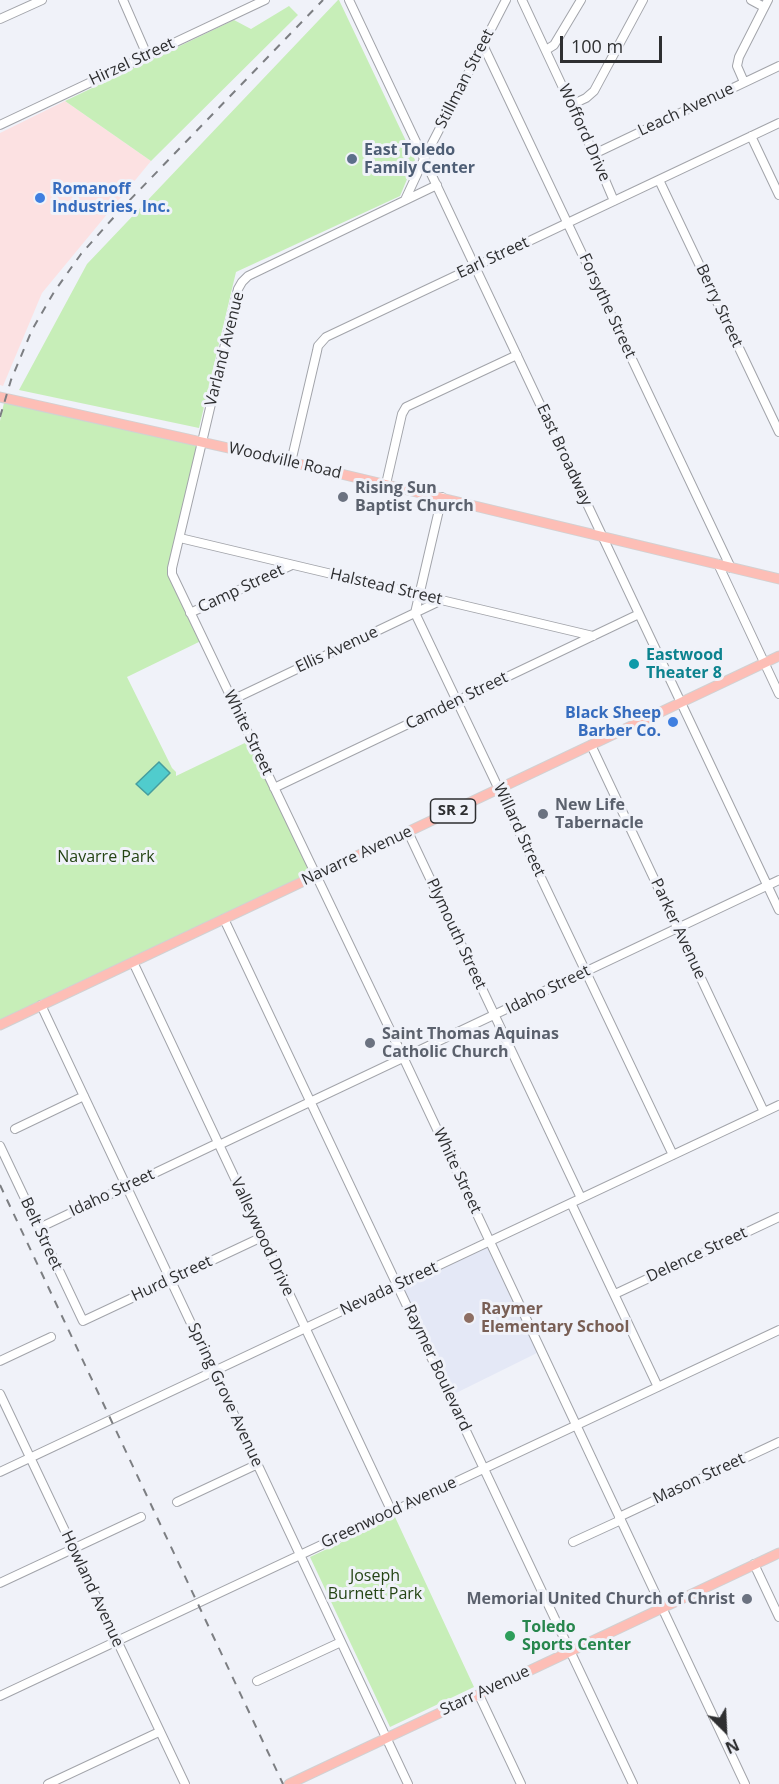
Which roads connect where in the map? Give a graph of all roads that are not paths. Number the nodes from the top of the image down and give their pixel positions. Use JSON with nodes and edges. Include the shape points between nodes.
{"nodes":[{"id":1,"x":42,"y":0,"type":"edge"},
{"id":2,"x":123,"y":0,"type":"edge"},
{"id":3,"x":265,"y":0,"type":"edge"},
{"id":4,"x":349,"y":0,"type":"edge"},
{"id":5,"x":506,"y":0,"type":"edge"},
{"id":6,"x":522,"y":0,"type":"edge"},
{"id":7,"x":581,"y":0,"type":"edge"},
{"id":8,"x":642,"y":0,"type":"edge"},
{"id":9,"x":751,"y":0,"type":"edge"},
{"id":10,"x":766,"y":4,"type":"edge"},
{"id":11,"x":0,"y":19,"type":"edge"},
{"id":12,"x":483,"y":45,"type":"junction"},
{"id":13,"x":546,"y":50,"type":"junction"},
{"id":14,"x":147,"y":55,"type":"junction"},
{"id":15,"x":779,"y":66,"type":"edge"},
{"id":16,"x":744,"y":82,"type":"junction"},
{"id":17,"x":571,"y":105,"type":"junction"},
{"id":18,"x":779,"y":123,"type":"edge"},
{"id":19,"x":0,"y":125,"type":"edge"},
{"id":20,"x":751,"y":136,"type":"junction"},
{"id":21,"x":594,"y":154,"type":"junction"},
{"id":22,"x":424,"y":159,"type":"junction"},
{"id":23,"x":659,"y":180,"type":"junction"},
{"id":24,"x":437,"y":186,"type":"junction"},
{"id":25,"x":779,"y":195,"type":"edge"},
{"id":26,"x":405,"y":200,"type":"junction"},
{"id":27,"x":614,"y":201,"type":"junction"},
{"id":28,"x":568,"y":223,"type":"junction"},
{"id":29,"x":475,"y":267,"type":"junction"},
{"id":30,"x":517,"y":355,"type":"junction"},
{"id":31,"x":0,"y":397,"type":"edge"},
{"id":32,"x":779,"y":432,"type":"edge"},
{"id":33,"x":202,"y":442,"type":"junction"},
{"id":34,"x":291,"y":462,"type":"junction"},
{"id":35,"x":386,"y":484,"type":"junction"},
{"id":36,"x":442,"y":497,"type":"junction"},
{"id":37,"x":180,"y":538,"type":"junction"},
{"id":38,"x":603,"y":538,"type":"junction"},
{"id":39,"x":174,"y":559,"type":"joint"},
{"id":40,"x":292,"y":564,"type":"junction"},
{"id":41,"x":718,"y":564,"type":"junction"},
{"id":42,"x":731,"y":568,"type":"junction"},
{"id":43,"x":779,"y":579,"type":"edge"},
{"id":44,"x":419,"y":595,"type":"junction"},
{"id":45,"x":442,"y":600,"type":"junction"},
{"id":46,"x":190,"y":613,"type":"junction"},
{"id":47,"x":415,"y":613,"type":"junction"},
{"id":48,"x":639,"y":614,"type":"junction"},
{"id":49,"x":593,"y":636,"type":"junction"},
{"id":50,"x":779,"y":657,"type":"edge"},
{"id":51,"x":765,"y":663,"type":"junction"},
{"id":52,"x":779,"y":694,"type":"edge"},
{"id":53,"x":232,"y":700,"type":"junction"},
{"id":54,"x":457,"y":701,"type":"junction"},
{"id":55,"x":681,"y":703,"type":"junction"},
{"id":56,"x":591,"y":746,"type":"junction"},
{"id":57,"x":274,"y":788,"type":"junction"},
{"id":58,"x":499,"y":789,"type":"junction"},
{"id":59,"x":408,"y":832,"type":"junction"},
{"id":60,"x":316,"y":875,"type":"junction"},
{"id":61,"x":779,"y":880,"type":"edge"},
{"id":62,"x":768,"y":886,"type":"junction"},
{"id":63,"x":779,"y":910,"type":"edge"},
{"id":64,"x":224,"y":919,"type":"junction"},
{"id":65,"x":678,"y":928,"type":"junction"},
{"id":66,"x":132,"y":962,"type":"junction"},
{"id":67,"x":586,"y":972,"type":"junction"},
{"id":68,"x":41,"y":1005,"type":"junction"},
{"id":69,"x":495,"y":1016,"type":"junction"},
{"id":70,"x":0,"y":1025,"type":"edge"},
{"id":71,"x":404,"y":1059,"type":"junction"},
{"id":72,"x":84,"y":1096,"type":"junction"},
{"id":73,"x":311,"y":1102,"type":"junction"},
{"id":74,"x":779,"y":1105,"type":"edge"},
{"id":75,"x":764,"y":1112,"type":"junction"},
{"id":76,"x":15,"y":1129,"type":"dead end"},
{"id":77,"x":218,"y":1144,"type":"junction"},
{"id":78,"x":0,"y":1146,"type":"edge"},
{"id":79,"x":673,"y":1155,"type":"junction"},
{"id":80,"x":127,"y":1186,"type":"junction"},
{"id":81,"x":581,"y":1198,"type":"junction"},
{"id":82,"x":571,"y":1203,"type":"junction"},
{"id":83,"x":779,"y":1217,"type":"edge"},
{"id":84,"x":39,"y":1228,"type":"junction"},
{"id":85,"x":262,"y":1237,"type":"junction"},
{"id":86,"x":490,"y":1241,"type":"junction"},
{"id":87,"x":171,"y":1280,"type":"junction"},
{"id":88,"x":398,"y":1285,"type":"junction"},
{"id":89,"x":615,"y":1294,"type":"junction"},
{"id":90,"x":83,"y":1321,"type":"joint"},
{"id":91,"x":306,"y":1328,"type":"junction"},
{"id":92,"x":779,"y":1330,"type":"edge"},
{"id":93,"x":51,"y":1337,"type":"dead end"},
{"id":94,"x":0,"y":1361,"type":"edge"},
{"id":95,"x":214,"y":1371,"type":"junction"},
{"id":96,"x":658,"y":1387,"type":"junction"},
{"id":97,"x":0,"y":1394,"type":"edge"},
{"id":98,"x":575,"y":1425,"type":"junction"},
{"id":99,"x":779,"y":1442,"type":"edge"},
{"id":100,"x":30,"y":1458,"type":"junction"},
{"id":101,"x":258,"y":1464,"type":"junction"},
{"id":102,"x":484,"y":1468,"type":"junction"},
{"id":103,"x":0,"y":1472,"type":"edge"},
{"id":104,"x":177,"y":1502,"type":"dead end"},
{"id":105,"x":392,"y":1512,"type":"junction"},
{"id":106,"x":141,"y":1517,"type":"dead end"},
{"id":107,"x":620,"y":1518,"type":"junction"},
{"id":108,"x":573,"y":1542,"type":"dead end"},
{"id":109,"x":73,"y":1548,"type":"junction"},
{"id":110,"x":779,"y":1553,"type":"edge"},
{"id":111,"x":300,"y":1555,"type":"junction"},
{"id":112,"x":754,"y":1564,"type":"junction"},
{"id":113,"x":0,"y":1583,"type":"edge"},
{"id":114,"x":662,"y":1608,"type":"junction"},
{"id":115,"x":779,"y":1617,"type":"edge"},
{"id":116,"x":117,"y":1641,"type":"junction"},
{"id":117,"x":341,"y":1642,"type":"junction"},
{"id":118,"x":570,"y":1651,"type":"junction"},
{"id":119,"x":257,"y":1681,"type":"dead end"},
{"id":120,"x":479,"y":1695,"type":"junction"},
{"id":121,"x":0,"y":1696,"type":"edge"},
{"id":122,"x":159,"y":1732,"type":"junction"},
{"id":123,"x":387,"y":1738,"type":"junction"},
{"id":124,"x":303,"y":1781,"type":"edge"},
{"id":125,"x":48,"y":1784,"type":"edge"},
{"id":126,"x":185,"y":1784,"type":"edge"},
{"id":127,"x":289,"y":1784,"type":"edge"},
{"id":128,"x":408,"y":1784,"type":"edge"},
{"id":129,"x":521,"y":1784,"type":"edge"},
{"id":130,"x":633,"y":1784,"type":"edge"},
{"id":131,"x":745,"y":1784,"type":"edge"}],
"edges":[{"from":1,"to":11,"type":"street"},
{"from":2,"to":14,"type":"street"},
{"from":3,"to":14,"type":"street","name":"Hirzel Street"},
{"from":4,"to":22,"type":"street","name":"East Broadway"},
{"from":5,"to":12,"type":"street","name":"Stillman Street"},
{"from":6,"to":13,"type":"street","name":"Wofford Drive"},
{"from":7,"to":13,"type":"street","via":[[554,45]]},
{"from":8,"to":17,"type":"street","via":[[594,91]]},
{"from":9,"to":10,"type":"street"},
{"from":10,"to":16,"type":"street","via":[[739,57],[737,66]]},
{"from":12,"to":22,"type":"street","name":"Stillman Street"},
{"from":12,"to":28,"type":"street","name":"Forsythe Street"},
{"from":13,"to":17,"type":"street","name":"Wofford Drive"},
{"from":14,"to":19,"type":"street","name":"Hirzel Street"},
{"from":15,"to":16,"type":"street","name":"Leach Avenue"},
{"from":16,"to":21,"type":"street","name":"Leach Avenue"},
{"from":17,"to":21,"type":"street","name":"Wofford Drive"},
{"from":18,"to":20,"type":"street","name":"Earl Street"},
{"from":20,"to":23,"type":"street","name":"Earl Street"},
{"from":20,"to":25,"type":"street"},
{"from":21,"to":27,"type":"street","name":"Wofford Drive"},
{"from":22,"to":24,"type":"street","name":"East Broadway"},
{"from":22,"to":26,"type":"street"},
{"from":23,"to":27,"type":"street","name":"Earl Street"},
{"from":23,"to":32,"type":"street","name":"Berry Street"},
{"from":24,"to":26,"type":"street","name":"Varland Avenue"},
{"from":24,"to":29,"type":"street","name":"East Broadway"},
{"from":26,"to":33,"type":"street","name":"Varland Avenue","via":[[242,282]]},
{"from":27,"to":28,"type":"street","name":"Earl Street"},
{"from":28,"to":29,"type":"street","name":"Earl Street"},
{"from":28,"to":42,"type":"street","name":"Forsythe Street"},
{"from":29,"to":30,"type":"street","name":"East Broadway"},
{"from":29,"to":34,"type":"street","name":"Earl Street","via":[[321,341]]},
{"from":30,"to":35,"type":"street","via":[[406,407]]},
{"from":30,"to":38,"type":"street","name":"East Broadway"},
{"from":31,"to":33,"type":"main road","name":"Woodville Road"},
{"from":33,"to":34,"type":"main road","name":"Woodville Road"},
{"from":33,"to":37,"type":"street","name":"Varland Avenue"},
{"from":34,"to":35,"type":"main road","name":"Woodville Road"},
{"from":35,"to":36,"type":"main road","name":"Woodville Road"},
{"from":36,"to":38,"type":"main road","name":"Woodville Road"},
{"from":36,"to":44,"type":"street"},
{"from":37,"to":39,"type":"street","name":"Varland Avenue"},
{"from":37,"to":40,"type":"street","name":"Halstead Street"},
{"from":38,"to":41,"type":"main road","name":"Woodville Road"},
{"from":38,"to":48,"type":"street","name":"East Broadway"},
{"from":39,"to":46,"type":"street","name":"White Street","via":[[172,574]]},
{"from":40,"to":44,"type":"street","name":"Halstead Street"},
{"from":40,"to":46,"type":"street","name":"Camp Street"},
{"from":41,"to":42,"type":"main road","name":"Woodville Road"},
{"from":41,"to":51,"type":"street"},
{"from":42,"to":43,"type":"main road","name":"Woodville Road"},
{"from":44,"to":45,"type":"street","name":"Halstead Street"},
{"from":44,"to":47,"type":"street"},
{"from":45,"to":47,"type":"street","name":"Ellis Avenue"},
{"from":45,"to":49,"type":"street","name":"Halstead Street"},
{"from":46,"to":53,"type":"street","name":"White Street"},
{"from":47,"to":53,"type":"street","name":"Ellis Avenue"},
{"from":47,"to":54,"type":"street","name":"Willard Street"},
{"from":48,"to":49,"type":"street","name":"Camden Street"},
{"from":48,"to":55,"type":"street","name":"East Broadway"},
{"from":49,"to":54,"type":"street","name":"Camden Street"},
{"from":50,"to":51,"type":"main road","name":"Navarre Avenue","number":"SR 2"},
{"from":51,"to":52,"type":"street"},
{"from":51,"to":55,"type":"main road","name":"Navarre Avenue","number":"SR 2"},
{"from":53,"to":57,"type":"street","name":"White Street"},
{"from":54,"to":57,"type":"street","name":"Camden Street"},
{"from":54,"to":58,"type":"street","name":"Willard Street"},
{"from":55,"to":56,"type":"main road","name":"Navarre Avenue","number":"SR 2"},
{"from":55,"to":62,"type":"street","name":"East Broadway"},
{"from":56,"to":58,"type":"main road","name":"Navarre Avenue","number":"SR 2"},
{"from":56,"to":65,"type":"street","name":"Parker Avenue"},
{"from":57,"to":60,"type":"street","name":"White Street"},
{"from":58,"to":59,"type":"main road","name":"Navarre Avenue","number":"SR 2"},
{"from":58,"to":67,"type":"street","name":"Willard Street"},
{"from":59,"to":60,"type":"main road","name":"Navarre Avenue","number":"SR 2"},
{"from":59,"to":69,"type":"street","name":"Plymouth Street"},
{"from":60,"to":64,"type":"main road","name":"Navarre Avenue","number":"SR 2"},
{"from":60,"to":71,"type":"street","name":"White Street"},
{"from":61,"to":62,"type":"street","name":"Idaho Street"},
{"from":62,"to":63,"type":"street","name":"East Broadway"},
{"from":62,"to":65,"type":"street","name":"Idaho Street"},
{"from":64,"to":66,"type":"main road","name":"Navarre Avenue","number":"SR 2"},
{"from":64,"to":73,"type":"street","name":"Raymer Boulevard"},
{"from":65,"to":67,"type":"street","name":"Idaho Street"},
{"from":65,"to":75,"type":"street","name":"Parker Avenue"},
{"from":66,"to":68,"type":"main road","name":"Navarre Avenue","number":"SR 2"},
{"from":66,"to":77,"type":"street","name":"Valleywood Drive"},
{"from":67,"to":69,"type":"street","name":"Idaho Street"},
{"from":67,"to":79,"type":"street","name":"Willard Street"},
{"from":68,"to":70,"type":"main road","name":"Navarre Avenue","number":"SR 2"},
{"from":68,"to":72,"type":"street","name":"Spring Grove Avenue"},
{"from":69,"to":71,"type":"street","name":"Idaho Street"},
{"from":69,"to":81,"type":"street","name":"Plymouth Street"},
{"from":71,"to":73,"type":"street","name":"Idaho Street"},
{"from":71,"to":86,"type":"street","name":"White Street"},
{"from":72,"to":76,"type":"street"},
{"from":72,"to":80,"type":"street","name":"Spring Grove Avenue"},
{"from":73,"to":77,"type":"street","name":"Idaho Street"},
{"from":73,"to":88,"type":"street","name":"Raymer Boulevard"},
{"from":74,"to":75,"type":"street","name":"Nevada Street"},
{"from":75,"to":79,"type":"street","name":"Nevada Street"},
{"from":77,"to":80,"type":"street","name":"Idaho Street"},
{"from":77,"to":85,"type":"street","name":"Valleywood Drive"},
{"from":78,"to":84,"type":"street","name":"Belt Street"},
{"from":79,"to":81,"type":"street","name":"Nevada Street"},
{"from":80,"to":84,"type":"street","name":"Idaho Street"},
{"from":80,"to":87,"type":"street","name":"Spring Grove Avenue"},
{"from":81,"to":82,"type":"street","name":"Nevada Street"},
{"from":82,"to":86,"type":"street","name":"Nevada Street"},
{"from":82,"to":89,"type":"street"},
{"from":83,"to":89,"type":"street","name":"Delence Street"},
{"from":84,"to":90,"type":"street","name":"Belt Street"},
{"from":85,"to":87,"type":"street","name":"Hurd Street"},
{"from":85,"to":91,"type":"street","name":"Valleywood Drive"},
{"from":86,"to":88,"type":"street","name":"Nevada Street"},
{"from":86,"to":98,"type":"street","name":"White Street"},
{"from":87,"to":90,"type":"street","name":"Hurd Street"},
{"from":87,"to":95,"type":"street","name":"Spring Grove Avenue"},
{"from":88,"to":91,"type":"street","name":"Nevada Street"},
{"from":88,"to":102,"type":"street","name":"Raymer Boulevard"},
{"from":89,"to":96,"type":"street"},
{"from":91,"to":95,"type":"street","name":"Nevada Street"},
{"from":91,"to":105,"type":"street","name":"Valleywood Drive"},
{"from":92,"to":96,"type":"street","name":"Greenwood Avenue"},
{"from":93,"to":94,"type":"street"},
{"from":95,"to":100,"type":"street","name":"Nevada Street"},
{"from":95,"to":101,"type":"street","name":"Spring Grove Avenue"},
{"from":96,"to":98,"type":"street","name":"Greenwood Avenue"},
{"from":97,"to":100,"type":"street","name":"Howland Avenue"},
{"from":98,"to":102,"type":"street","name":"Greenwood Avenue"},
{"from":98,"to":107,"type":"street","name":"White Street"},
{"from":99,"to":107,"type":"street","name":"Mason Street"},
{"from":100,"to":103,"type":"street","name":"Nevada Street"},
{"from":100,"to":109,"type":"street","name":"Howland Avenue"},
{"from":101,"to":104,"type":"street"},
{"from":101,"to":111,"type":"street","name":"Spring Grove Avenue"},
{"from":102,"to":105,"type":"street","name":"Greenwood Avenue"},
{"from":102,"to":118,"type":"street","name":"Raymer Boulevard"},
{"from":105,"to":111,"type":"street","name":"Greenwood Avenue"},
{"from":106,"to":109,"type":"street"},
{"from":107,"to":108,"type":"street","name":"Mason Street"},
{"from":107,"to":114,"type":"street","name":"White Street"},
{"from":109,"to":113,"type":"street"},
{"from":109,"to":116,"type":"street","name":"Howland Avenue"},
{"from":110,"to":112,"type":"main road","name":"Starr Avenue"},
{"from":111,"to":116,"type":"street","name":"Greenwood Avenue"},
{"from":111,"to":117,"type":"street","name":"Spring Grove Avenue"},
{"from":112,"to":114,"type":"main road","name":"Starr Avenue"},
{"from":112,"to":115,"type":"street"},
{"from":114,"to":118,"type":"main road","name":"Starr Avenue"},
{"from":114,"to":131,"type":"street","name":"White Street"},
{"from":116,"to":121,"type":"street","name":"Greenwood Avenue"},
{"from":116,"to":122,"type":"street","name":"Howland Avenue"},
{"from":117,"to":119,"type":"street"},
{"from":117,"to":123,"type":"street","name":"Spring Grove Avenue"},
{"from":118,"to":120,"type":"main road","name":"Starr Avenue"},
{"from":118,"to":130,"type":"street","name":"Raymer Boulevard"},
{"from":120,"to":123,"type":"main road","name":"Starr Avenue"},
{"from":120,"to":129,"type":"street"},
{"from":122,"to":125,"type":"street"},
{"from":122,"to":126,"type":"street","name":"Howland Avenue"},
{"from":123,"to":124,"type":"main road","name":"Starr Avenue"},
{"from":123,"to":128,"type":"street","name":"Spring Grove Avenue"},
{"from":124,"to":127,"type":"main road","name":"Starr Avenue"}]}
